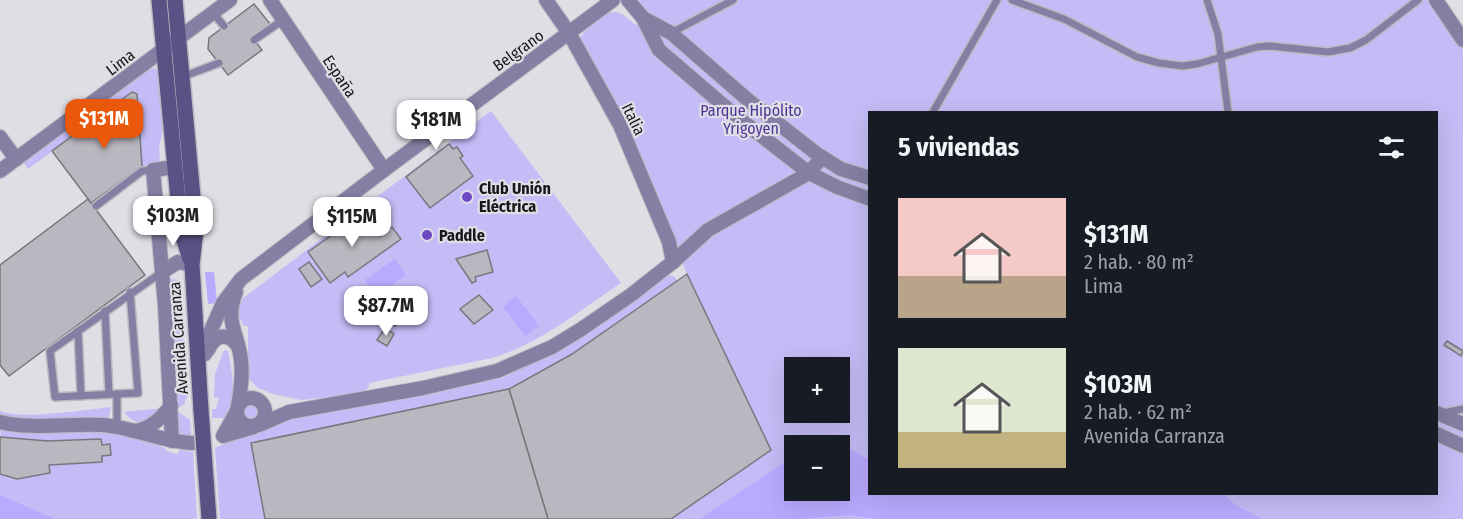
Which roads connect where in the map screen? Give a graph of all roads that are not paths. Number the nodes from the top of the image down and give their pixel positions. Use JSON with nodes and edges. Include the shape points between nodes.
{"nodes":[{"id":1,"x":159,"y":0,"type":"edge"},
{"id":2,"x":174,"y":0,"type":"edge"},
{"id":3,"x":230,"y":0,"type":"edge"},
{"id":4,"x":270,"y":0,"type":"edge"},
{"id":5,"x":546,"y":0,"type":"edge"},
{"id":6,"x":613,"y":0,"type":"edge"},
{"id":7,"x":628,"y":0,"type":"edge"},
{"id":8,"x":733,"y":0,"type":"edge"},
{"id":9,"x":997,"y":0,"type":"edge"},
{"id":10,"x":1012,"y":0,"type":"edge"},
{"id":11,"x":1207,"y":0,"type":"edge"},
{"id":12,"x":1418,"y":0,"type":"edge"},
{"id":13,"x":1436,"y":0,"type":"edge"},
{"id":14,"x":213,"y":13,"type":"junction"},
{"id":15,"x":643,"y":18,"type":"junction"},
{"id":16,"x":283,"y":20,"type":"junction"},
{"id":17,"x":224,"y":26,"type":"dead end"},
{"id":18,"x":569,"y":33,"type":"junction"},
{"id":19,"x":671,"y":33,"type":"junction"},
{"id":20,"x":178,"y":39,"type":"junction"},
{"id":21,"x":254,"y":40,"type":"dead end"},
{"id":22,"x":1463,"y":40,"type":"edge"},
{"id":23,"x":164,"y":50,"type":"junction"},
{"id":24,"x":1221,"y":58,"type":"junction"},
{"id":25,"x":219,"y":63,"type":"dead end"},
{"id":26,"x":182,"y":77,"type":"junction"},
{"id":27,"x":934,"y":111,"type":"edge"},
{"id":28,"x":1228,"y":111,"type":"edge"},
{"id":29,"x":0,"y":137,"type":"edge"},
{"id":30,"x":822,"y":157,"type":"junction"},
{"id":31,"x":16,"y":159,"type":"junction"},
{"id":32,"x":175,"y":167,"type":"junction"},
{"id":33,"x":153,"y":170,"type":"junction"},
{"id":34,"x":384,"y":170,"type":"junction"},
{"id":35,"x":0,"y":171,"type":"edge"},
{"id":36,"x":809,"y":172,"type":"junction"},
{"id":37,"x":868,"y":177,"type":"edge"},
{"id":38,"x":868,"y":198,"type":"edge"},
{"id":39,"x":96,"y":206,"type":"dead end"},
{"id":40,"x":673,"y":262,"type":"junction"},
{"id":41,"x":192,"y":265,"type":"junction"},
{"id":42,"x":162,"y":272,"type":"junction"},
{"id":43,"x":241,"y":279,"type":"junction"},
{"id":44,"x":130,"y":292,"type":"junction"},
{"id":45,"x":105,"y":311,"type":"junction"},
{"id":46,"x":78,"y":331,"type":"junction"},
{"id":47,"x":238,"y":346,"type":"junction"},
{"id":48,"x":205,"y":354,"type":"junction"},
{"id":49,"x":199,"y":375,"type":"junction"},
{"id":50,"x":242,"y":378,"type":"junction"},
{"id":51,"x":112,"y":394,"type":"junction"},
{"id":52,"x":81,"y":396,"type":"junction"},
{"id":53,"x":260,"y":401,"type":"junction"},
{"id":54,"x":171,"y":406,"type":"junction"},
{"id":55,"x":237,"y":408,"type":"junction"},
{"id":56,"x":1463,"y":409,"type":"edge"},
{"id":57,"x":289,"y":412,"type":"junction"},
{"id":58,"x":1438,"y":416,"type":"edge"},
{"id":59,"x":0,"y":422,"type":"edge"},
{"id":60,"x":1463,"y":424,"type":"edge"},
{"id":61,"x":257,"y":426,"type":"junction"},
{"id":62,"x":117,"y":427,"type":"junction"},
{"id":63,"x":133,"y":431,"type":"junction"},
{"id":64,"x":1438,"y":434,"type":"edge"},
{"id":65,"x":172,"y":441,"type":"junction"},
{"id":66,"x":193,"y":443,"type":"dead end"},
{"id":67,"x":1463,"y":446,"type":"edge"},
{"id":68,"x":209,"y":519,"type":"edge"}],
"edges":[{"from":1,"to":23,"type":"main road","name":"Avenida Carranza"},
{"from":2,"to":20,"type":"main road","name":"Avenida Carranza"},
{"from":3,"to":14,"type":"street","name":"Lima"},
{"from":4,"to":16,"type":"street","name":"España"},
{"from":5,"to":18,"type":"street","name":"Italia"},
{"from":6,"to":18,"type":"street","name":"Belgrano"},
{"from":7,"to":15,"type":"street"},
{"from":8,"to":19,"type":"lane"},
{"from":9,"to":27,"type":"lane"},
{"from":10,"to":24,"type":"lane","via":[[1064,19],[1149,61],[1182,66]]},
{"from":11,"to":24,"type":"lane"},
{"from":12,"to":24,"type":"lane","via":[[1350,48],[1328,52],[1269,46]]},
{"from":13,"to":22,"type":"street"},
{"from":14,"to":17,"type":"lane"},
{"from":14,"to":20,"type":"street","name":"Lima"},
{"from":15,"to":19,"type":"street"},
{"from":15,"to":36,"type":"street","via":[[659,50]]},
{"from":16,"to":21,"type":"lane"},
{"from":16,"to":34,"type":"street","name":"España"},
{"from":18,"to":34,"type":"street","name":"Belgrano"},
{"from":18,"to":40,"type":"street","name":"Italia","via":[[620,125],[669,242]]},
{"from":19,"to":30,"type":"street"},
{"from":20,"to":23,"type":"street","name":"Lima"},
{"from":20,"to":26,"type":"main road","name":"Avenida Carranza"},
{"from":23,"to":31,"type":"street","name":"Lima"},
{"from":23,"to":32,"type":"main road","name":"Avenida Carranza"},
{"from":24,"to":28,"type":"lane"},
{"from":25,"to":26,"type":"lane"},
{"from":26,"to":41,"type":"main road","name":"Avenida Carranza","via":[[196,230]]},
{"from":29,"to":31,"type":"street"},
{"from":30,"to":36,"type":"street"},
{"from":30,"to":37,"type":"street","via":[[841,169]]},
{"from":31,"to":35,"type":"street","name":"Lima"},
{"from":32,"to":33,"type":"street"},
{"from":32,"to":41,"type":"main road","name":"Avenida Carranza","via":[[181,231]]},
{"from":33,"to":39,"type":"lane","via":[[142,171]]},
{"from":33,"to":42,"type":"street"},
{"from":34,"to":43,"type":"street","name":"Belgrano"},
{"from":36,"to":38,"type":"street"},
{"from":36,"to":40,"type":"street","via":[[708,230]]},
{"from":40,"to":57,"type":"street","via":[[580,330],[497,371]]},
{"from":41,"to":42,"type":"street","via":[[180,272]]},
{"from":41,"to":49,"type":"main road","name":"Avenida Carranza"},
{"from":42,"to":44,"type":"lane"},
{"from":42,"to":54,"type":"street"},
{"from":43,"to":47,"type":"street","via":[[230,316]]},
{"from":43,"to":48,"type":"street","name":"Belgrano","via":[[223,303]]},
{"from":44,"to":45,"type":"lane"},
{"from":44,"to":51,"type":"lane","via":[[138,393]]},
{"from":45,"to":46,"type":"lane"},
{"from":45,"to":51,"type":"lane"},
{"from":46,"to":52,"type":"lane"},
{"from":46,"to":52,"type":"lane","via":[[51,351],[55,397]]},
{"from":47,"to":48,"type":"street","via":[[229,337],[220,336]]},
{"from":47,"to":50,"type":"street"},
{"from":48,"to":49,"type":"street","name":"Belgrano"},
{"from":49,"to":68,"type":"main road","name":"Avenida Carranza","bridge":true},
{"from":50,"to":53,"type":"street"},
{"from":50,"to":55,"type":"street"},
{"from":51,"to":52,"type":"lane"},
{"from":51,"to":62,"type":"lane"},
{"from":53,"to":55,"type":"street","via":[[246,398]]},
{"from":53,"to":57,"type":"street"},
{"from":53,"to":61,"type":"street","via":[[266,415]]},
{"from":54,"to":63,"type":"street","via":[[153,424]]},
{"from":54,"to":65,"type":"street"},
{"from":55,"to":61,"type":"street","via":[[242,423]]},
{"from":55,"to":61,"type":"street","via":[[218,438]]},
{"from":56,"to":58,"type":"lane"},
{"from":57,"to":61,"type":"street"},
{"from":58,"to":60,"type":"street"},
{"from":59,"to":62,"type":"street","via":[[23,426]]},
{"from":62,"to":63,"type":"street"},
{"from":63,"to":65,"type":"street"},
{"from":64,"to":67,"type":"street"},
{"from":65,"to":66,"type":"street"}]}
